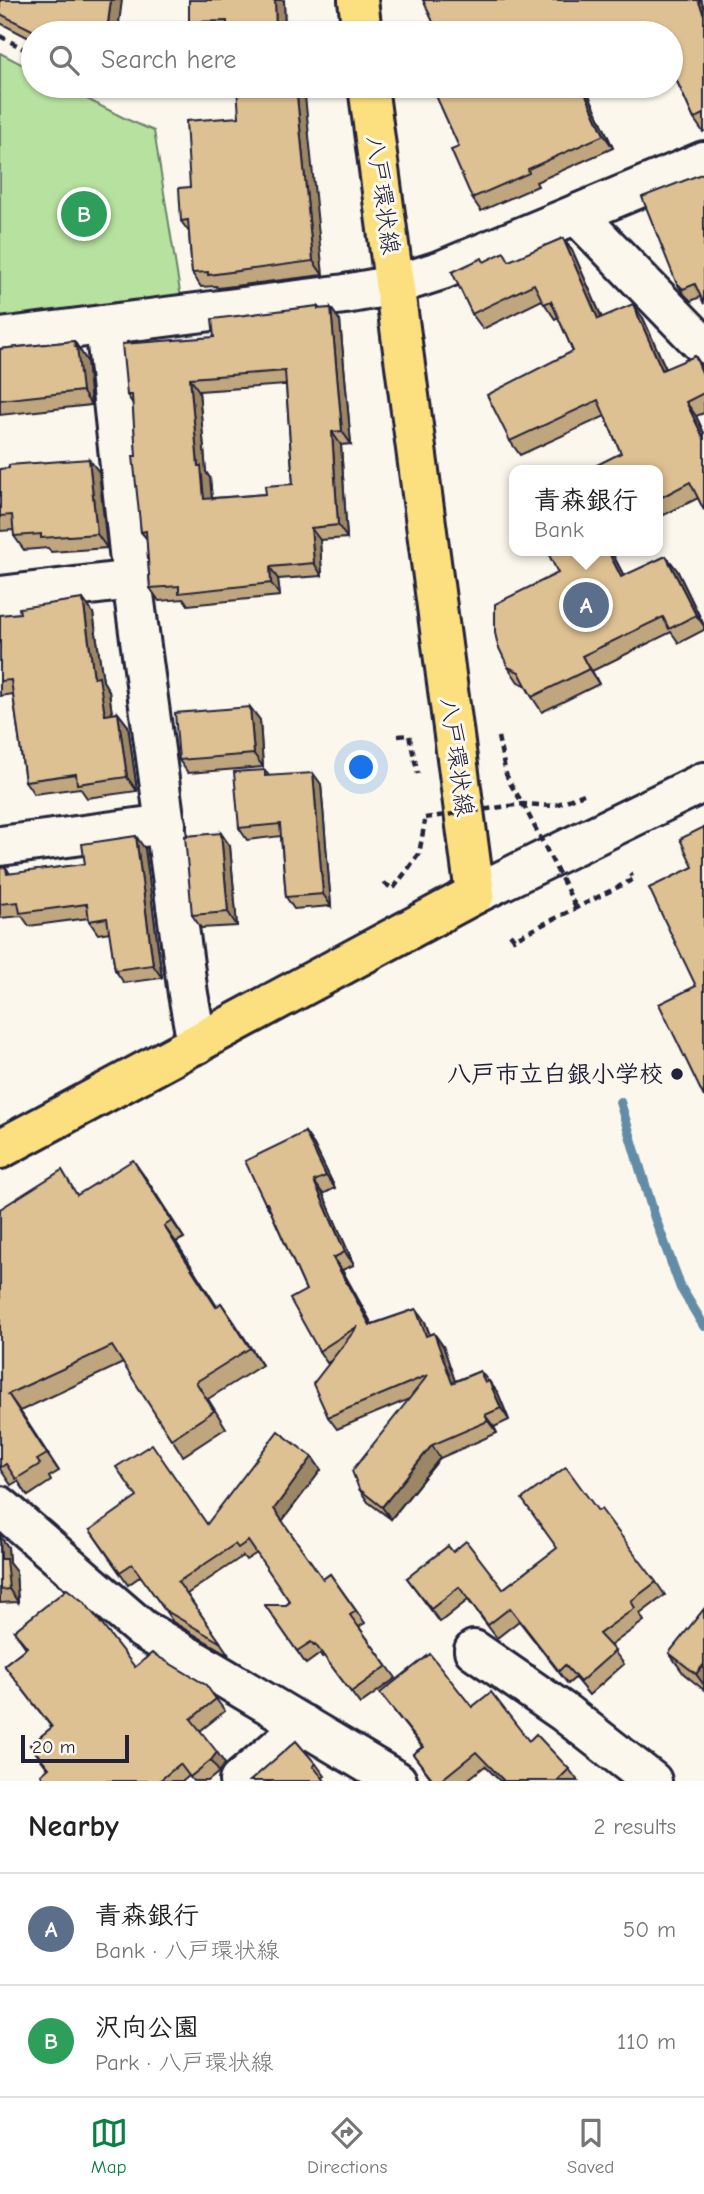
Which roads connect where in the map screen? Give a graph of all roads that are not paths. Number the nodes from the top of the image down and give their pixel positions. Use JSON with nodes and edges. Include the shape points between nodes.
{"nodes":[{"id":1,"x":358,"y":0,"type":"edge"},
{"id":2,"x":361,"y":21,"type":"edge"},
{"id":3,"x":370,"y":98,"type":"edge"},
{"id":4,"x":704,"y":161,"type":"edge"},
{"id":5,"x":577,"y":215,"type":"junction"},
{"id":6,"x":394,"y":285,"type":"junction"},
{"id":7,"x":105,"y":325,"type":"junction"},
{"id":8,"x":0,"y":338,"type":"edge"},
{"id":9,"x":704,"y":346,"type":"edge"},
{"id":10,"x":132,"y":580,"type":"junction"},
{"id":11,"x":0,"y":596,"type":"edge"},
{"id":12,"x":704,"y":782,"type":"edge"},
{"id":13,"x":166,"y":824,"type":"junction"},
{"id":14,"x":0,"y":846,"type":"edge"},
{"id":15,"x":475,"y":894,"type":"junction"},
{"id":16,"x":197,"y":1044,"type":"junction"},
{"id":17,"x":0,"y":1149,"type":"edge"},
{"id":18,"x":0,"y":1506,"type":"edge"},
{"id":19,"x":474,"y":1650,"type":"dead end"},
{"id":20,"x":304,"y":1725,"type":"junction"},
{"id":21,"x":239,"y":1781,"type":"edge"},
{"id":22,"x":397,"y":1781,"type":"edge"},
{"id":23,"x":652,"y":1781,"type":"edge"}],
"edges":[{"from":1,"to":2,"type":"main road"},
{"from":3,"to":6,"type":"main road","name":"八戸環状線"},
{"from":4,"to":5,"type":"street"},
{"from":5,"to":6,"type":"street"},
{"from":5,"to":9,"type":"street"},
{"from":6,"to":7,"type":"street"},
{"from":6,"to":15,"type":"main road","name":"八戸環状線"},
{"from":7,"to":8,"type":"street"},
{"from":7,"to":10,"type":"street"},
{"from":10,"to":11,"type":"street"},
{"from":10,"to":13,"type":"street"},
{"from":12,"to":15,"type":"street"},
{"from":13,"to":14,"type":"street"},
{"from":13,"to":16,"type":"street"},
{"from":15,"to":16,"type":"main road"},
{"from":16,"to":17,"type":"main road"},
{"from":18,"to":20,"type":"street","via":[[142,1629]]},
{"from":19,"to":23,"type":"street"},
{"from":20,"to":21,"type":"street"},
{"from":20,"to":22,"type":"street"}]}
